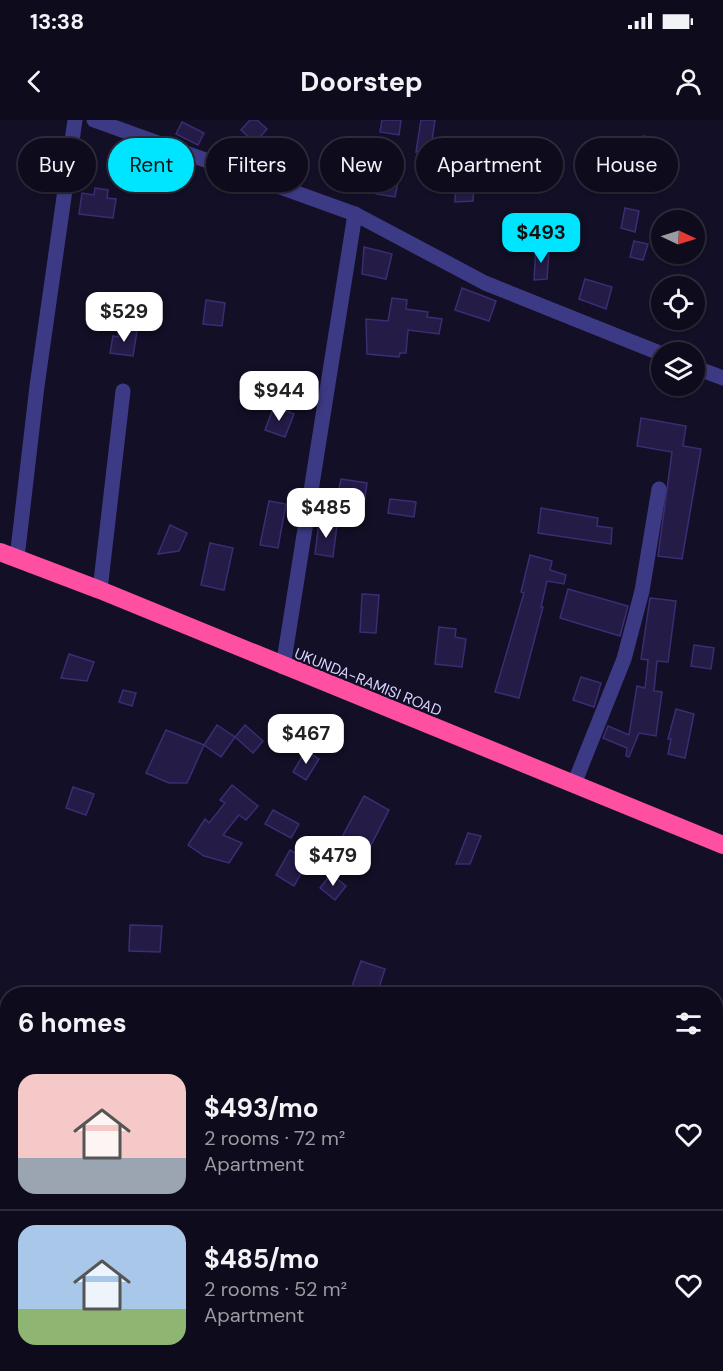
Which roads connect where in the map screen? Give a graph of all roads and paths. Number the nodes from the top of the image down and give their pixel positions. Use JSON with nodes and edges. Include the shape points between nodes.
{"nodes":[{"id":1,"x":75,"y":120,"type":"edge"},
{"id":2,"x":94,"y":120,"type":"edge"},
{"id":3,"x":355,"y":214,"type":"junction"},
{"id":4,"x":651,"y":350,"type":"edge"},
{"id":5,"x":705,"y":371,"type":"edge"},
{"id":6,"x":723,"y":378,"type":"edge"},
{"id":7,"x":123,"y":391,"type":"dead end"},
{"id":8,"x":659,"y":489,"type":"dead end"},
{"id":9,"x":8,"y":555,"type":"edge"},
{"id":10,"x":100,"y":590,"type":"junction"},
{"id":11,"x":283,"y":667,"type":"junction"},
{"id":12,"x":574,"y":784,"type":"junction"},
{"id":13,"x":723,"y":845,"type":"edge"}],
"edges":[{"from":1,"to":9,"type":"street"},
{"from":2,"to":3,"type":"street"},
{"from":3,"to":4,"type":"street","via":[[485,283]]},
{"from":3,"to":11,"type":"street"},
{"from":5,"to":6,"type":"street"},
{"from":7,"to":10,"type":"street"},
{"from":8,"to":12,"type":"street","via":[[642,591],[624,659]]},
{"from":9,"to":10,"type":"highway","name":"UKUNDA-RAMISI ROAD"},
{"from":10,"to":11,"type":"highway","name":"UKUNDA-RAMISI ROAD"},
{"from":11,"to":12,"type":"highway","name":"UKUNDA-RAMISI ROAD"},
{"from":12,"to":13,"type":"highway","name":"UKUNDA-RAMISI ROAD"}]}
